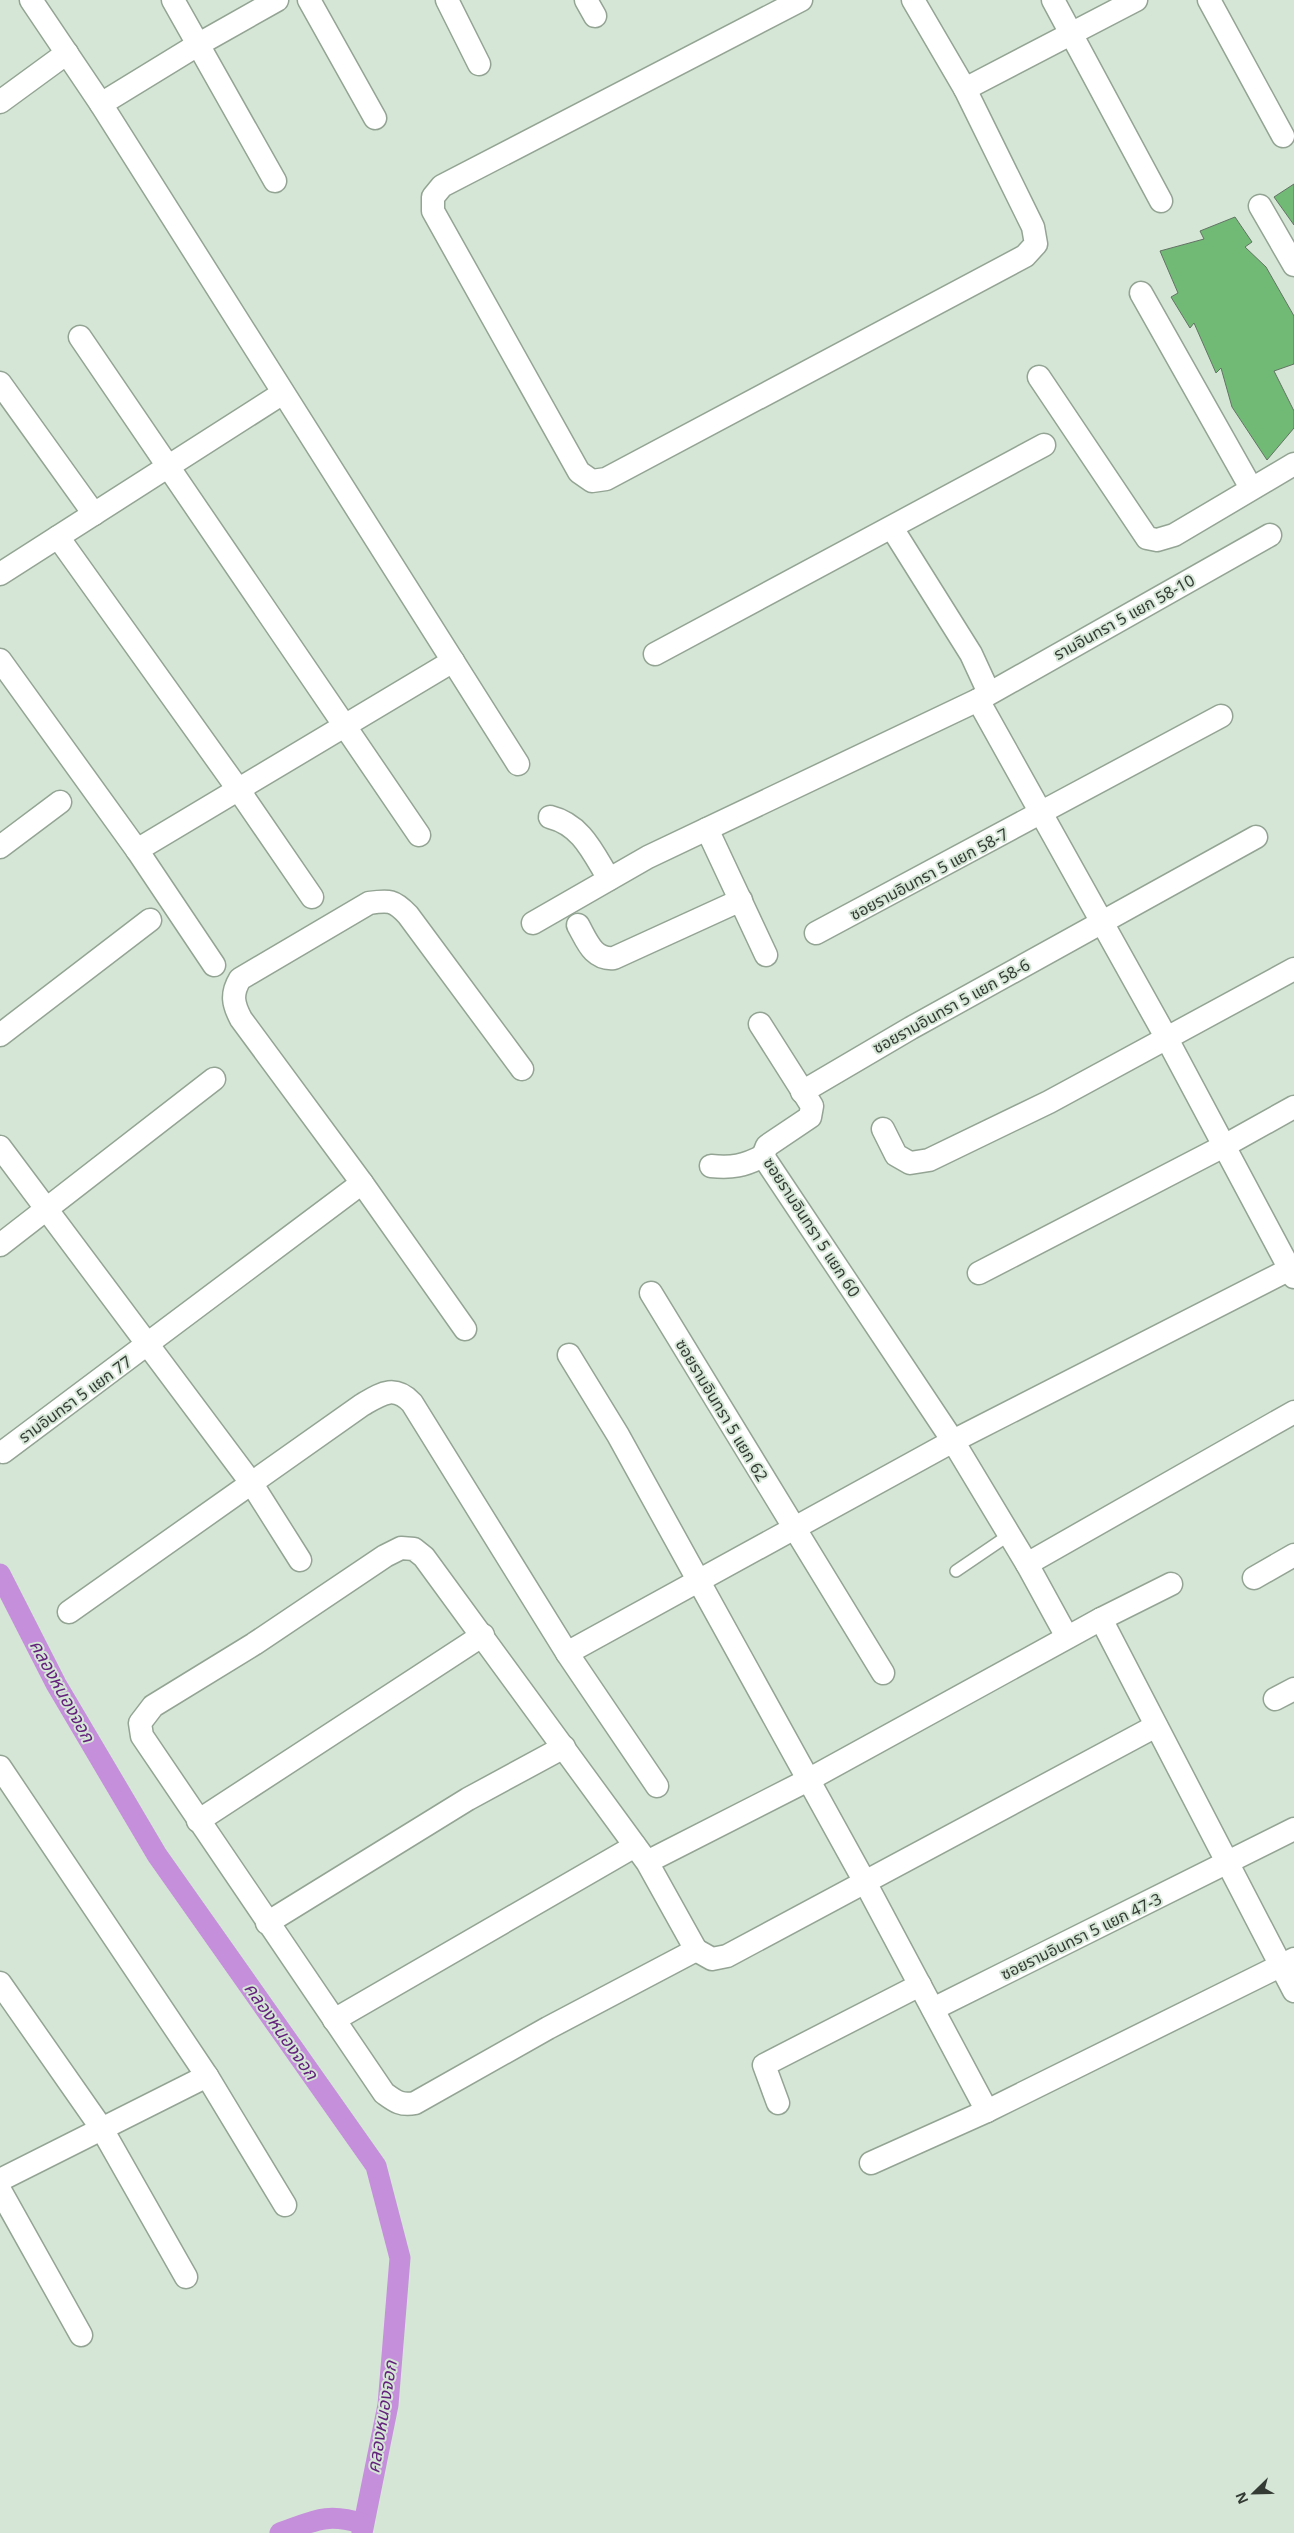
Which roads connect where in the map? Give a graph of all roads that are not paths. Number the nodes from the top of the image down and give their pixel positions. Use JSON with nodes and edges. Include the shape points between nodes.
{"nodes":[{"id":1,"x":31,"y":0,"type":"edge"},
{"id":2,"x":173,"y":0,"type":"edge"},
{"id":3,"x":278,"y":0,"type":"edge"},
{"id":4,"x":309,"y":0,"type":"edge"},
{"id":5,"x":447,"y":0,"type":"edge"},
{"id":6,"x":801,"y":0,"type":"edge"},
{"id":7,"x":913,"y":0,"type":"edge"},
{"id":8,"x":1053,"y":0,"type":"edge"},
{"id":9,"x":1136,"y":0,"type":"edge"},
{"id":10,"x":1209,"y":0,"type":"edge"},
{"id":11,"x":1071,"y":35,"type":"junction"},
{"id":12,"x":199,"y":44,"type":"junction"},
{"id":13,"x":67,"y":53,"type":"junction"},
{"id":14,"x":479,"y":64,"type":"dead end"},
{"id":15,"x":965,"y":89,"type":"junction"},
{"id":16,"x":0,"y":102,"type":"edge"},
{"id":17,"x":101,"y":104,"type":"junction"},
{"id":18,"x":375,"y":118,"type":"dead end"},
{"id":19,"x":1283,"y":136,"type":"dead end"},
{"id":20,"x":276,"y":181,"type":"dead end"},
{"id":21,"x":1161,"y":201,"type":"dead end"},
{"id":22,"x":1260,"y":206,"type":"dead end"},
{"id":23,"x":1294,"y":265,"type":"edge"},
{"id":24,"x":1141,"y":293,"type":"dead end"},
{"id":25,"x":80,"y":337,"type":"dead end"},
{"id":26,"x":1039,"y":377,"type":"dead end"},
{"id":27,"x":0,"y":383,"type":"edge"},
{"id":28,"x":283,"y":393,"type":"junction"},
{"id":29,"x":1044,"y":445,"type":"dead end"},
{"id":30,"x":1294,"y":464,"type":"edge"},
{"id":31,"x":167,"y":467,"type":"junction"},
{"id":32,"x":1251,"y":488,"type":"junction"},
{"id":33,"x":94,"y":514,"type":"junction"},
{"id":34,"x":892,"y":528,"type":"junction"},
{"id":35,"x":1270,"y":535,"type":"dead end"},
{"id":36,"x":58,"y":537,"type":"junction"},
{"id":37,"x":0,"y":574,"type":"edge"},
{"id":38,"x":655,"y":654,"type":"dead end"},
{"id":39,"x":0,"y":660,"type":"edge"},
{"id":40,"x":453,"y":661,"type":"junction"},
{"id":41,"x":983,"y":696,"type":"junction"},
{"id":42,"x":1221,"y":716,"type":"dead end"},
{"id":43,"x":344,"y":726,"type":"junction"},
{"id":44,"x":518,"y":764,"type":"dead end"},
{"id":45,"x":238,"y":789,"type":"junction"},
{"id":46,"x":60,"y":802,"type":"dead end"},
{"id":47,"x":1042,"y":814,"type":"junction"},
{"id":48,"x":550,"y":817,"type":"dead end"},
{"id":49,"x":707,"y":829,"type":"junction"},
{"id":50,"x":419,"y":835,"type":"dead end"},
{"id":51,"x":1256,"y":837,"type":"dead end"},
{"id":52,"x":0,"y":847,"type":"edge"},
{"id":53,"x":136,"y":850,"type":"junction"},
{"id":54,"x":609,"y":880,"type":"junction"},
{"id":55,"x":312,"y":897,"type":"dead end"},
{"id":56,"x":741,"y":900,"type":"junction"},
{"id":57,"x":150,"y":920,"type":"dead end"},
{"id":58,"x":533,"y":923,"type":"dead end"},
{"id":59,"x":1102,"y":923,"type":"junction"},
{"id":60,"x":578,"y":925,"type":"dead end"},
{"id":61,"x":816,"y":933,"type":"dead end"},
{"id":62,"x":766,"y":955,"type":"dead end"},
{"id":63,"x":214,"y":965,"type":"dead end"},
{"id":64,"x":1294,"y":969,"type":"edge"},
{"id":65,"x":760,"y":1024,"type":"dead end"},
{"id":66,"x":0,"y":1035,"type":"edge"},
{"id":67,"x":1166,"y":1037,"type":"junction"},
{"id":68,"x":522,"y":1070,"type":"dead end"},
{"id":69,"x":214,"y":1079,"type":"dead end"},
{"id":70,"x":802,"y":1092,"type":"junction"},
{"id":71,"x":1294,"y":1107,"type":"edge"},
{"id":72,"x":883,"y":1129,"type":"dead end"},
{"id":73,"x":1224,"y":1146,"type":"junction"},
{"id":74,"x":0,"y":1147,"type":"edge"},
{"id":75,"x":763,"y":1156,"type":"junction"},
{"id":76,"x":711,"y":1166,"type":"dead end"},
{"id":77,"x":362,"y":1183,"type":"junction"},
{"id":78,"x":46,"y":1210,"type":"junction"},
{"id":79,"x":0,"y":1245,"type":"edge"},
{"id":80,"x":1293,"y":1271,"type":"edge"},
{"id":81,"x":979,"y":1273,"type":"dead end"},
{"id":82,"x":651,"y":1293,"type":"dead end"},
{"id":83,"x":464,"y":1330,"type":"dead end"},
{"id":84,"x":148,"y":1346,"type":"junction"},
{"id":85,"x":569,"y":1354,"type":"dead end"},
{"id":86,"x":1294,"y":1412,"type":"edge"},
{"id":87,"x":953,"y":1441,"type":"junction"},
{"id":88,"x":3,"y":1452,"type":"dead end"},
{"id":89,"x":252,"y":1484,"type":"junction"},
{"id":90,"x":794,"y":1527,"type":"junction"},
{"id":91,"x":1009,"y":1535,"type":"junction"},
{"id":92,"x":1294,"y":1555,"type":"edge"},
{"id":93,"x":300,"y":1560,"type":"dead end"},
{"id":94,"x":1027,"y":1564,"type":"junction"},
{"id":95,"x":956,"y":1571,"type":"dead end"},
{"id":96,"x":1254,"y":1578,"type":"dead end"},
{"id":97,"x":697,"y":1581,"type":"junction"},
{"id":98,"x":1171,"y":1584,"type":"dead end"},
{"id":99,"x":69,"y":1612,"type":"dead end"},
{"id":100,"x":1100,"y":1619,"type":"junction"},
{"id":101,"x":483,"y":1635,"type":"junction"},
{"id":102,"x":1067,"y":1637,"type":"junction"},
{"id":103,"x":567,"y":1653,"type":"junction"},
{"id":104,"x":882,"y":1673,"type":"dead end"},
{"id":105,"x":1156,"y":1726,"type":"junction"},
{"id":106,"x":564,"y":1747,"type":"junction"},
{"id":107,"x":0,"y":1767,"type":"edge"},
{"id":108,"x":808,"y":1780,"type":"junction"},
{"id":109,"x":657,"y":1786,"type":"dead end"},
{"id":110,"x":198,"y":1821,"type":"junction"},
{"id":111,"x":1294,"y":1829,"type":"edge"},
{"id":112,"x":641,"y":1854,"type":"junction"},
{"id":113,"x":1228,"y":1863,"type":"junction"},
{"id":114,"x":866,"y":1884,"type":"junction"},
{"id":115,"x":267,"y":1923,"type":"junction"},
{"id":116,"x":696,"y":1950,"type":"junction"},
{"id":117,"x":1287,"y":1962,"type":"edge"},
{"id":118,"x":0,"y":1983,"type":"edge"},
{"id":119,"x":920,"y":1985,"type":"junction"},
{"id":120,"x":1294,"y":1991,"type":"edge"},
{"id":121,"x":933,"y":2009,"type":"junction"},
{"id":122,"x":334,"y":2020,"type":"junction"},
{"id":123,"x":207,"y":2076,"type":"junction"},
{"id":124,"x":778,"y":2103,"type":"dead end"},
{"id":125,"x":987,"y":2111,"type":"junction"},
{"id":126,"x":102,"y":2129,"type":"junction"},
{"id":127,"x":871,"y":2163,"type":"dead end"},
{"id":128,"x":0,"y":2180,"type":"edge"},
{"id":129,"x":0,"y":2190,"type":"edge"},
{"id":130,"x":285,"y":2205,"type":"dead end"},
{"id":131,"x":186,"y":2277,"type":"dead end"},
{"id":132,"x":82,"y":2335,"type":"dead end"}],
"edges":[{"from":1,"to":13,"type":"street"},
{"from":2,"to":12,"type":"street"},
{"from":3,"to":12,"type":"street"},
{"from":4,"to":18,"type":"street"},
{"from":5,"to":14,"type":"street"},
{"from":6,"to":15,"type":"street","via":[[442,186],[433,197],[433,211],[559,437],[579,472],[592,481],[606,479],[1025,256],[1036,244],[1033,227]]},
{"from":7,"to":15,"type":"street"},
{"from":8,"to":11,"type":"street"},
{"from":9,"to":11,"type":"street"},
{"from":10,"to":19,"type":"street"},
{"from":11,"to":15,"type":"street"},
{"from":11,"to":21,"type":"street"},
{"from":12,"to":17,"type":"street"},
{"from":12,"to":20,"type":"street"},
{"from":13,"to":16,"type":"street"},
{"from":13,"to":17,"type":"street"},
{"from":17,"to":28,"type":"street"},
{"from":22,"to":23,"type":"street"},
{"from":24,"to":32,"type":"street"},
{"from":25,"to":31,"type":"street"},
{"from":26,"to":32,"type":"street","via":[[1147,538],[1157,540],[1174,535]]},
{"from":27,"to":33,"type":"street"},
{"from":28,"to":31,"type":"street"},
{"from":28,"to":40,"type":"street"},
{"from":29,"to":34,"type":"street"},
{"from":30,"to":32,"type":"street"},
{"from":31,"to":33,"type":"street"},
{"from":31,"to":43,"type":"street"},
{"from":33,"to":36,"type":"street"},
{"from":34,"to":38,"type":"street"},
{"from":34,"to":41,"type":"street","via":[[971,654]]},
{"from":35,"to":41,"type":"street","name":"รามอินทรา 5 แยก 58-10"},
{"from":36,"to":37,"type":"street"},
{"from":36,"to":45,"type":"street"},
{"from":39,"to":53,"type":"street"},
{"from":40,"to":43,"type":"street"},
{"from":40,"to":44,"type":"street"},
{"from":41,"to":47,"type":"street"},
{"from":41,"to":49,"type":"street","name":"รามอินทรา 5 แยก 58-10"},
{"from":42,"to":47,"type":"street","name":"ซอยรามอินทรา 5 แยก 58-7"},
{"from":43,"to":45,"type":"street"},
{"from":43,"to":50,"type":"street"},
{"from":45,"to":53,"type":"street"},
{"from":45,"to":55,"type":"street"},
{"from":46,"to":52,"type":"street"},
{"from":47,"to":59,"type":"street"},
{"from":47,"to":61,"type":"street","name":"ซอยรามอินทรา 5 แยก 58-7"},
{"from":48,"to":54,"type":"street","via":[[574,827]]},
{"from":49,"to":54,"type":"street","name":"รามอินทรา 5 แยก 58-10"},
{"from":49,"to":56,"type":"street"},
{"from":51,"to":59,"type":"street","name":"ซอยรามอินทรา 5 แยก 58-6"},
{"from":53,"to":63,"type":"street"},
{"from":54,"to":58,"type":"street","name":"รามอินทรา 5 แยก 58-10"},
{"from":56,"to":60,"type":"street","via":[[614,958],[605,959],[595,954]]},
{"from":56,"to":62,"type":"street"},
{"from":57,"to":66,"type":"street"},
{"from":59,"to":67,"type":"street"},
{"from":59,"to":70,"type":"street","name":"ซอยรามอินทรา 5 แยก 58-6"},
{"from":64,"to":67,"type":"street"},
{"from":65,"to":70,"type":"street","name":"ซอยรามอินทรา 5 แยก 60"},
{"from":67,"to":72,"type":"street","via":[[1049,1102],[929,1160],[910,1163],[896,1155]]},
{"from":67,"to":73,"type":"street"},
{"from":68,"to":77,"type":"street","via":[[396,903],[369,903],[240,979],[234,990],[234,999],[242,1019]]},
{"from":69,"to":78,"type":"street"},
{"from":70,"to":75,"type":"street","name":"ซอยรามอินทรา 5 แยก 60","via":[[812,1106],[810,1117],[767,1146]]},
{"from":71,"to":73,"type":"street"},
{"from":73,"to":80,"type":"street"},
{"from":73,"to":81,"type":"street"},
{"from":74,"to":78,"type":"street"},
{"from":75,"to":76,"type":"street","via":[[743,1166]]},
{"from":75,"to":87,"type":"street","name":"ซอยรามอินทรา 5 แยก 60"},
{"from":77,"to":83,"type":"street"},
{"from":77,"to":84,"type":"street","name":"รามอินทรา 5 แยก 77"},
{"from":78,"to":79,"type":"street"},
{"from":78,"to":84,"type":"street"},
{"from":80,"to":87,"type":"street"},
{"from":82,"to":90,"type":"street","name":"ซอยรามอินทรา 5 แยก 62"},
{"from":84,"to":88,"type":"street","name":"รามอินทรา 5 แยก 77"},
{"from":84,"to":89,"type":"street"},
{"from":85,"to":97,"type":"street"},
{"from":86,"to":94,"type":"street"},
{"from":87,"to":90,"type":"street"},
{"from":87,"to":91,"type":"street","name":"ซอยรามอินทรา 5 แยก 60"},
{"from":89,"to":93,"type":"street"},
{"from":89,"to":99,"type":"street"},
{"from":89,"to":103,"type":"street","via":[[362,1405],[382,1394],[394,1391],[404,1394]]},
{"from":90,"to":97,"type":"street"},
{"from":90,"to":104,"type":"street","name":"ซอยรามอินทรา 5 แยก 62"},
{"from":91,"to":94,"type":"street","name":"ซอยรามอินทรา 5 แยก 60"},
{"from":91,"to":95,"type":"lane"},
{"from":92,"to":96,"type":"street"},
{"from":94,"to":102,"type":"street","name":"ซอยรามอินทรา 5 แยก 60"},
{"from":97,"to":103,"type":"street"},
{"from":97,"to":108,"type":"street"},
{"from":98,"to":100,"type":"street"},
{"from":100,"to":102,"type":"street"},
{"from":100,"to":105,"type":"street"},
{"from":101,"to":106,"type":"street"},
{"from":101,"to":110,"type":"street"},
{"from":101,"to":110,"type":"street","via":[[424,1557],[414,1549],[402,1548],[153,1706],[140,1723],[142,1736]]},
{"from":102,"to":108,"type":"street"},
{"from":103,"to":109,"type":"street"},
{"from":105,"to":113,"type":"street"},
{"from":105,"to":114,"type":"street"},
{"from":106,"to":112,"type":"street"},
{"from":106,"to":115,"type":"street","via":[[468,1799]]},
{"from":107,"to":123,"type":"street"},
{"from":108,"to":112,"type":"street"},
{"from":108,"to":114,"type":"street"},
{"from":110,"to":115,"type":"street"},
{"from":111,"to":113,"type":"street","name":"ซอยรามอินทรา 5 แยก 47-3"},
{"from":112,"to":116,"type":"street"},
{"from":112,"to":122,"type":"street"},
{"from":113,"to":117,"type":"street"},
{"from":113,"to":121,"type":"street","name":"ซอยรามอินทรา 5 แยก 47-3"},
{"from":114,"to":116,"type":"street","via":[[728,1956],[712,1959]]},
{"from":114,"to":119,"type":"street"},
{"from":115,"to":122,"type":"street"},
{"from":116,"to":122,"type":"street","via":[[415,2103],[405,2105],[384,2093]]},
{"from":117,"to":120,"type":"street"},
{"from":117,"to":125,"type":"street"},
{"from":118,"to":126,"type":"street"},
{"from":119,"to":121,"type":"street"},
{"from":119,"to":124,"type":"street","via":[[764,2065]]},
{"from":121,"to":125,"type":"street"},
{"from":123,"to":126,"type":"street"},
{"from":123,"to":130,"type":"street"},
{"from":125,"to":127,"type":"street"},
{"from":126,"to":128,"type":"street"},
{"from":126,"to":131,"type":"street"},
{"from":129,"to":132,"type":"street"}]}
